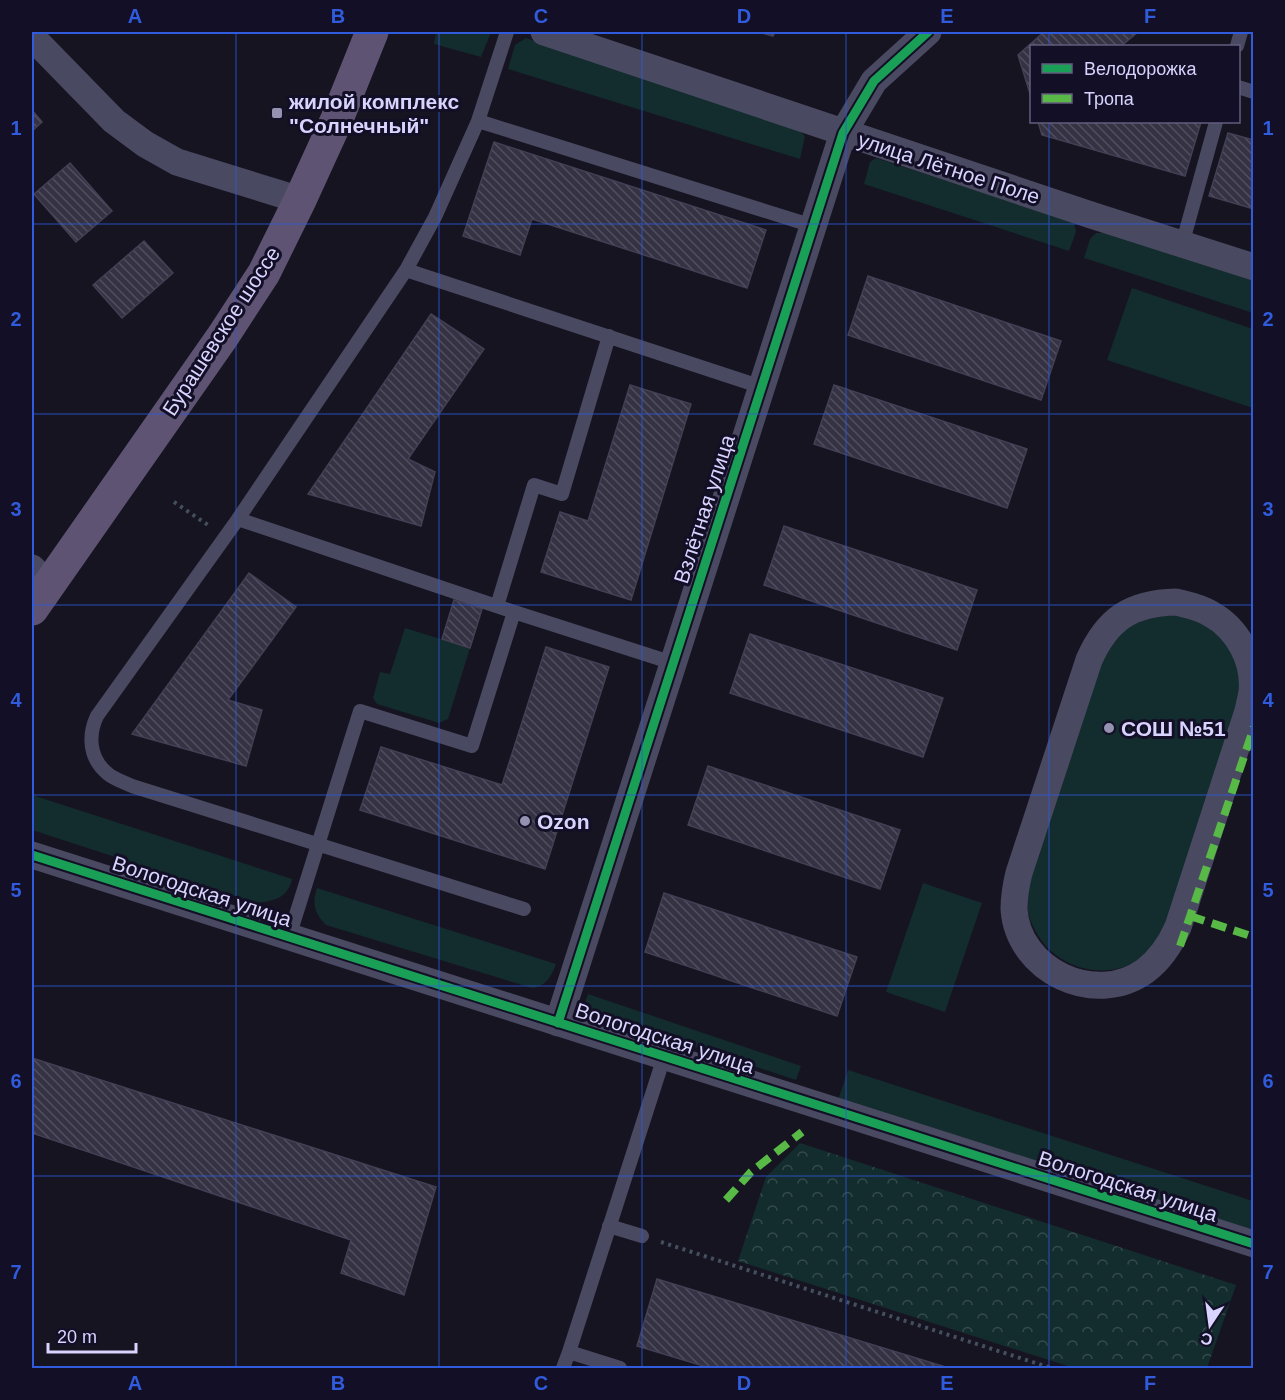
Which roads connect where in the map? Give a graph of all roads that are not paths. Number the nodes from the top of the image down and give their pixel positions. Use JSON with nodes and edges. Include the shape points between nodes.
{"nodes":[{"id":1,"x":372,"y":32,"type":"edge"},
{"id":2,"x":507,"y":32,"type":"edge"},
{"id":3,"x":544,"y":32,"type":"edge"},
{"id":4,"x":928,"y":32,"type":"edge"},
{"id":5,"x":32,"y":37,"type":"edge"},
{"id":6,"x":478,"y":121,"type":"junction"},
{"id":7,"x":1216,"y":123,"type":"edge"},
{"id":8,"x":843,"y":133,"type":"junction"},
{"id":9,"x":300,"y":200,"type":"junction"},
{"id":10,"x":813,"y":226,"type":"junction"},
{"id":11,"x":1182,"y":245,"type":"junction"},
{"id":12,"x":1254,"y":267,"type":"edge"},
{"id":13,"x":406,"y":270,"type":"junction"},
{"id":14,"x":609,"y":336,"type":"junction"},
{"id":15,"x":762,"y":387,"type":"junction"},
{"id":16,"x":238,"y":519,"type":"junction"},
{"id":17,"x":37,"y":587,"type":"edge"},
{"id":18,"x":497,"y":606,"type":"junction"},
{"id":19,"x":514,"y":612,"type":"junction"},
{"id":20,"x":673,"y":663,"type":"junction"},
{"id":21,"x":1254,"y":727,"type":"edge"},
{"id":22,"x":319,"y":844,"type":"junction"},
{"id":23,"x":32,"y":855,"type":"edge"},
{"id":24,"x":524,"y":909,"type":"dead end"},
{"id":25,"x":289,"y":937,"type":"junction"},
{"id":26,"x":1179,"y":937,"type":"junction"},
{"id":27,"x":558,"y":1023,"type":"junction"},
{"id":28,"x":664,"y":1057,"type":"junction"},
{"id":29,"x":609,"y":1226,"type":"junction"},
{"id":30,"x":642,"y":1236,"type":"road end"},
{"id":31,"x":1254,"y":1245,"type":"edge"},
{"id":32,"x":569,"y":1352,"type":"junction"},
{"id":33,"x":563,"y":1368,"type":"edge"},
{"id":34,"x":620,"y":1368,"type":"edge"}],
"edges":[{"from":1,"to":9,"type":"main road","name":"Бурашевское шоссе"},
{"from":2,"to":6,"type":"lane"},
{"from":3,"to":8,"type":"street","name":"улица Лётное Поле"},
{"from":4,"to":8,"type":"street","name":"Взлётная улица","via":[[874,81]]},
{"from":5,"to":9,"type":"street","via":[[114,121],[145,144],[177,162]]},
{"from":6,"to":10,"type":"lane"},
{"from":6,"to":13,"type":"lane","via":[[435,217]]},
{"from":7,"to":11,"type":"lane"},
{"from":8,"to":10,"type":"street","name":"Взлётная улица"},
{"from":8,"to":11,"type":"street","name":"улица Лётное Поле"},
{"from":9,"to":17,"type":"main road","name":"Бурашевское шоссе","via":[[264,273],[229,327]]},
{"from":10,"to":15,"type":"street","name":"Взлётная улица"},
{"from":11,"to":12,"type":"street","name":"улица Лётное Поле"},
{"from":13,"to":14,"type":"lane"},
{"from":13,"to":16,"type":"lane"},
{"from":14,"to":15,"type":"lane"},
{"from":14,"to":18,"type":"lane","via":[[561,494],[534,485]]},
{"from":15,"to":20,"type":"street","name":"Взлётная улица"},
{"from":16,"to":18,"type":"lane"},
{"from":16,"to":22,"type":"lane","via":[[97,716],[90,736],[92,747],[99,765],[120,781]]},
{"from":18,"to":19,"type":"lane"},
{"from":19,"to":20,"type":"lane"},
{"from":19,"to":22,"type":"lane","via":[[472,746],[360,711]]},
{"from":20,"to":27,"type":"street","name":"Взлётная улица"},
{"from":21,"to":26,"type":"street"},
{"from":22,"to":24,"type":"lane"},
{"from":22,"to":25,"type":"lane"},
{"from":23,"to":25,"type":"street","name":"Вологодская улица"},
{"from":25,"to":27,"type":"street","name":"Вологодская улица"},
{"from":26,"to":26,"type":"street","via":[[1144,972],[1108,985],[1089,985],[1070,981],[1038,961],[1018,929],[1014,910],[1019,873],[1097,643],[1108,628],[1139,607],[1176,602],[1211,614],[1238,639],[1247,656],[1252,692]]},
{"from":27,"to":28,"type":"street","name":"Вологодская улица"},
{"from":28,"to":29,"type":"lane"},
{"from":28,"to":31,"type":"street","name":"Вологодская улица"},
{"from":29,"to":30,"type":"lane"},
{"from":29,"to":32,"type":"lane"},
{"from":32,"to":33,"type":"lane"},
{"from":32,"to":34,"type":"lane"}]}
